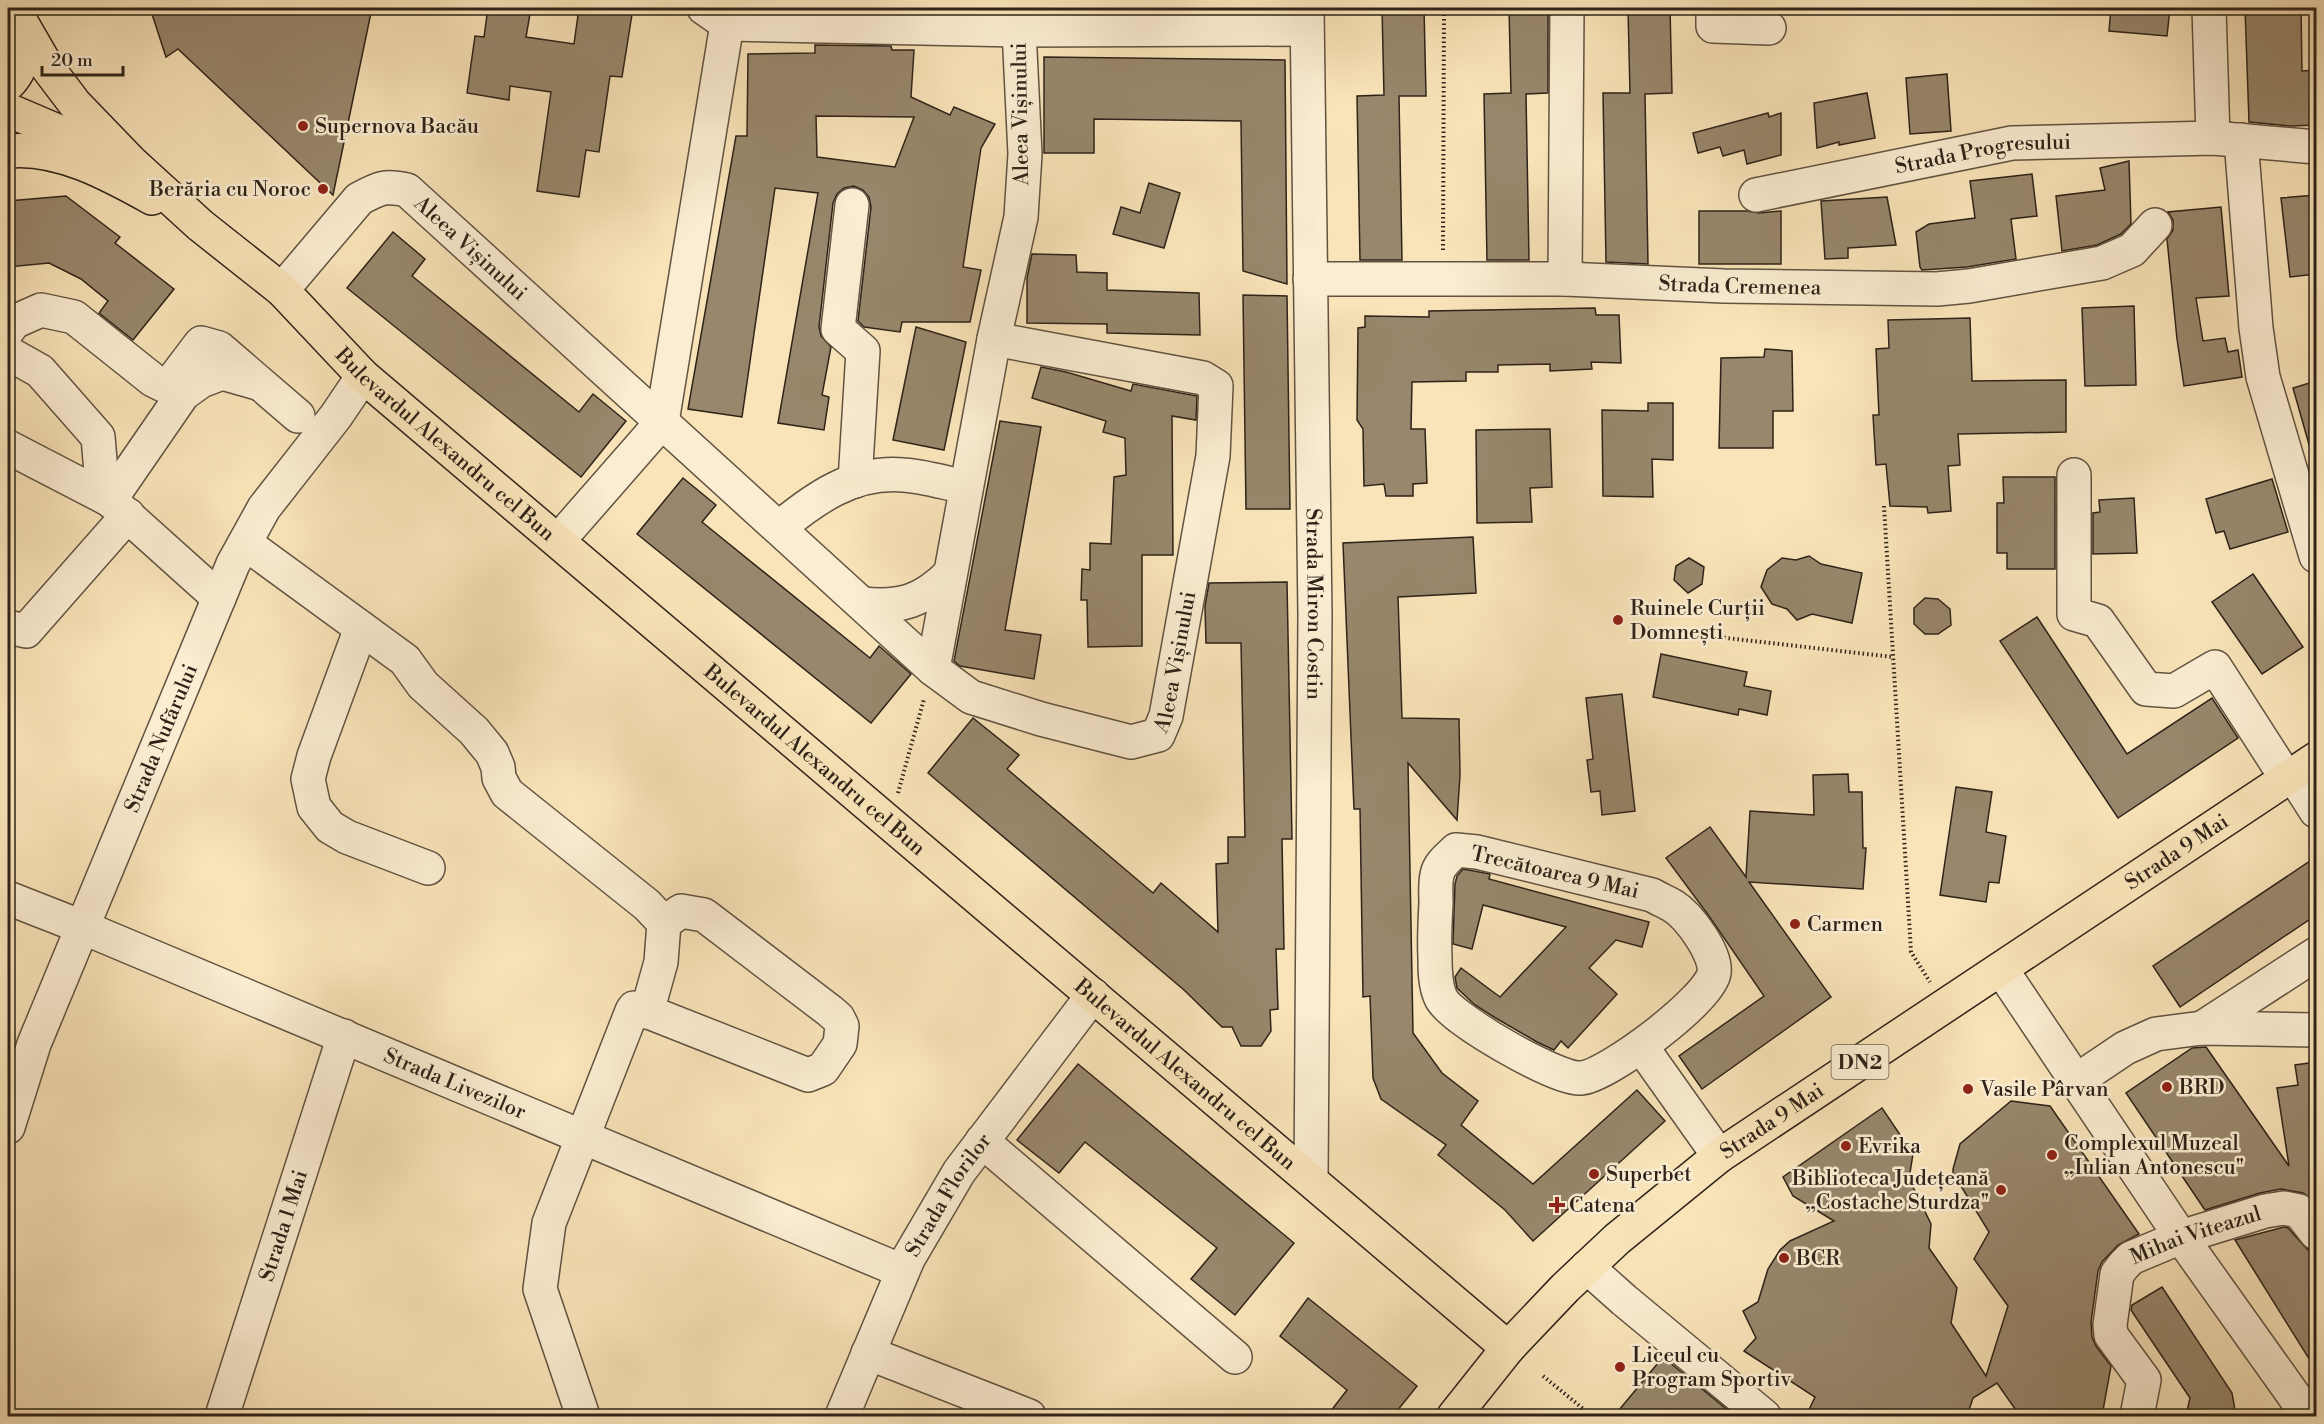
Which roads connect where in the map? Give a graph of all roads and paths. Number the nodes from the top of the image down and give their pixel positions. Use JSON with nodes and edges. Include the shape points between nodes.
{"nodes":[{"id":1,"x":1444,"y":8,"type":"edge"},
{"id":2,"x":1567,"y":8,"type":"edge"},
{"id":3,"x":1713,"y":8,"type":"edge"},
{"id":4,"x":2209,"y":8,"type":"edge"},
{"id":5,"x":17,"y":15,"type":"edge"},
{"id":6,"x":715,"y":16,"type":"edge"},
{"id":7,"x":1307,"y":18,"type":"edge"},
{"id":8,"x":1768,"y":28,"type":"dead end"},
{"id":9,"x":1019,"y":30,"type":"junction"},
{"id":10,"x":8,"y":84,"type":"edge"},
{"id":11,"x":8,"y":110,"type":"edge"},
{"id":12,"x":2227,"y":139,"type":"junction"},
{"id":13,"x":2316,"y":147,"type":"edge"},
{"id":14,"x":8,"y":151,"type":"edge"},
{"id":15,"x":131,"y":162,"type":"junction"},
{"id":16,"x":1756,"y":195,"type":"dead end"},
{"id":17,"x":852,"y":205,"type":"dead end"},
{"id":18,"x":200,"y":225,"type":"junction"},
{"id":19,"x":2155,"y":225,"type":"dead end"},
{"id":20,"x":1443,"y":277,"type":"junction"},
{"id":21,"x":1310,"y":279,"type":"junction"},
{"id":22,"x":1565,"y":279,"type":"junction"},
{"id":23,"x":282,"y":290,"type":"junction"},
{"id":24,"x":8,"y":330,"type":"edge"},
{"id":25,"x":994,"y":339,"type":"junction"},
{"id":26,"x":8,"y":353,"type":"edge"},
{"id":27,"x":363,"y":376,"type":"junction"},
{"id":28,"x":259,"y":383,"type":"junction"},
{"id":29,"x":298,"y":416,"type":"dead end"},
{"id":30,"x":662,"y":422,"type":"junction"},
{"id":31,"x":8,"y":447,"type":"edge"},
{"id":32,"x":2074,"y":476,"type":"dead end"},
{"id":33,"x":855,"y":481,"type":"junction"},
{"id":34,"x":966,"y":487,"type":"junction"},
{"id":35,"x":1884,"y":506,"type":"dead end"},
{"id":36,"x":119,"y":508,"type":"junction"},
{"id":37,"x":779,"y":528,"type":"junction"},
{"id":38,"x":558,"y":541,"type":"junction"},
{"id":39,"x":245,"y":543,"type":"junction"},
{"id":40,"x":2316,"y":556,"type":"edge"},
{"id":41,"x":950,"y":574,"type":"junction"},
{"id":42,"x":219,"y":598,"type":"junction"},
{"id":43,"x":863,"y":604,"type":"junction"},
{"id":44,"x":8,"y":627,"type":"edge"},
{"id":45,"x":361,"y":628,"type":"junction"},
{"id":46,"x":1648,"y":629,"type":"dead end"},
{"id":47,"x":1893,"y":657,"type":"junction"},
{"id":48,"x":933,"y":669,"type":"junction"},
{"id":49,"x":2299,"y":771,"type":"edge"},
{"id":50,"x":2316,"y":811,"type":"edge"},
{"id":51,"x":889,"y":822,"type":"junction"},
{"id":52,"x":428,"y":868,"type":"dead end"},
{"id":53,"x":8,"y":898,"type":"edge"},
{"id":54,"x":664,"y":923,"type":"junction"},
{"id":55,"x":82,"y":927,"type":"junction"},
{"id":56,"x":2316,"y":954,"type":"edge"},
{"id":57,"x":2001,"y":969,"type":"junction"},
{"id":58,"x":1093,"y":995,"type":"junction"},
{"id":59,"x":1945,"y":1006,"type":"junction"},
{"id":60,"x":647,"y":1012,"type":"junction"},
{"id":61,"x":2202,"y":1028,"type":"junction"},
{"id":62,"x":2316,"y":1030,"type":"edge"},
{"id":63,"x":344,"y":1036,"type":"junction"},
{"id":64,"x":1641,"y":1046,"type":"junction"},
{"id":65,"x":2076,"y":1080,"type":"junction"},
{"id":66,"x":8,"y":1127,"type":"edge"},
{"id":67,"x":582,"y":1137,"type":"junction"},
{"id":68,"x":982,"y":1141,"type":"junction"},
{"id":69,"x":1719,"y":1156,"type":"junction"},
{"id":70,"x":1311,"y":1178,"type":"junction"},
{"id":71,"x":2316,"y":1233,"type":"edge"},
{"id":72,"x":2181,"y":1238,"type":"junction"},
{"id":73,"x":1587,"y":1266,"type":"junction"},
{"id":74,"x":902,"y":1271,"type":"junction"},
{"id":75,"x":1508,"y":1348,"type":"junction"},
{"id":76,"x":868,"y":1353,"type":"junction"},
{"id":77,"x":1235,"y":1357,"type":"dead end"},
{"id":78,"x":1543,"y":1376,"type":"dead end"},
{"id":79,"x":2306,"y":1411,"type":"edge"},
{"id":80,"x":222,"y":1416,"type":"edge"},
{"id":81,"x":583,"y":1416,"type":"edge"},
{"id":82,"x":842,"y":1416,"type":"edge"},
{"id":83,"x":1029,"y":1416,"type":"edge"},
{"id":84,"x":1454,"y":1416,"type":"edge"},
{"id":85,"x":1592,"y":1416,"type":"edge"},
{"id":86,"x":1764,"y":1416,"type":"edge"},
{"id":87,"x":2138,"y":1416,"type":"edge"}],
"edges":[{"from":1,"to":20,"type":"path"},
{"from":2,"to":22,"type":"street"},
{"from":3,"to":8,"type":"street","via":[[1713,26]]},
{"from":4,"to":12,"type":"street"},
{"from":5,"to":10,"type":"main road","via":[[25,42],[22,62]]},
{"from":5,"to":15,"type":"main road","name":"Bulevardul Alexandru cel Bun","via":[[47,68],[75,104]]},
{"from":6,"to":9,"type":"street","name":"Aleea Vișinului"},
{"from":6,"to":30,"type":"street","name":"Aleea Vișinului"},
{"from":7,"to":9,"type":"street","name":"Strada Miron Costin"},
{"from":7,"to":21,"type":"street","name":"Strada Miron Costin"},
{"from":9,"to":25,"type":"street","name":"Aleea Vișinului","via":[[1025,154],[1021,217]]},
{"from":11,"to":15,"type":"main road","name":"Bulevardul Alexandru cel Bun"},
{"from":12,"to":13,"type":"street","name":"Strada Progresului"},
{"from":12,"to":16,"type":"street","name":"Strada Progresului","via":[[2012,143]]},
{"from":12,"to":40,"type":"street","via":[[2263,377]]},
{"from":14,"to":18,"type":"main road","via":[[55,156],[88,165]]},
{"from":15,"to":18,"type":"main road","name":"Bulevardul Alexandru cel Bun"},
{"from":17,"to":33,"type":"street","via":[[838,329],[863,351]]},
{"from":18,"to":23,"type":"main road","name":"Bulevardul Alexandru cel Bun"},
{"from":19,"to":22,"type":"street","name":"Strada Cremenea","via":[[2132,250],[2102,263],[1958,287],[1736,286]]},
{"from":20,"to":21,"type":"street","name":"Strada Cremenea"},
{"from":20,"to":22,"type":"street","name":"Strada Cremenea"},
{"from":21,"to":70,"type":"street","name":"Strada Miron Costin","via":[[1315,616]]},
{"from":23,"to":27,"type":"main road","name":"Bulevardul Alexandru cel Bun"},
{"from":23,"to":30,"type":"street","name":"Aleea Vișinului","via":[[359,199],[390,186],[407,190]]},
{"from":24,"to":28,"type":"street","via":[[14,322],[41,310],[74,317],[163,385],[173,380],[201,343],[219,348]]},
{"from":25,"to":34,"type":"street","name":"Aleea Vișinului"},
{"from":25,"to":48,"type":"street","name":"Aleea Vișinului","via":[[1203,378],[1216,386],[1213,456],[1166,716],[1158,735],[1131,742],[1041,720],[971,697]]},
{"from":26,"to":36,"type":"street","via":[[40,371],[98,437],[101,472]]},
{"from":27,"to":38,"type":"main road","name":"Bulevardul Alexandru cel Bun"},
{"from":27,"to":39,"type":"street","name":"Strada Nufărului","via":[[264,508]]},
{"from":28,"to":29,"type":"street"},
{"from":28,"to":36,"type":"street","via":[[222,373],[183,394]]},
{"from":30,"to":37,"type":"street","name":"Aleea Vișinului"},
{"from":30,"to":38,"type":"street"},
{"from":31,"to":36,"type":"street"},
{"from":32,"to":49,"type":"street","via":[[2074,614],[2098,621],[2146,689],[2174,691],[2215,667]]},
{"from":33,"to":34,"type":"street","via":[[903,475]]},
{"from":33,"to":37,"type":"street","via":[[829,491]]},
{"from":34,"to":41,"type":"street","name":"Aleea Vișinului"},
{"from":35,"to":47,"type":"path"},
{"from":36,"to":42,"type":"street"},
{"from":36,"to":44,"type":"street","via":[[26,631]]},
{"from":37,"to":43,"type":"street","name":"Aleea Vișinului"},
{"from":38,"to":51,"type":"main road","name":"Bulevardul Alexandru cel Bun"},
{"from":39,"to":42,"type":"street","name":"Strada Nufărului"},
{"from":39,"to":45,"type":"street"},
{"from":41,"to":43,"type":"street","via":[[918,599],[883,606]]},
{"from":41,"to":48,"type":"street","name":"Aleea Vișinului"},
{"from":42,"to":55,"type":"street","name":"Strada Nufărului"},
{"from":43,"to":48,"type":"street","name":"Aleea Vișinului"},
{"from":45,"to":52,"type":"street","via":[[308,779],[314,807],[330,827],[347,837]]},
{"from":45,"to":54,"type":"street","via":[[405,660],[423,685],[474,731],[492,753],[507,793],[647,905]]},
{"from":46,"to":47,"type":"path"},
{"from":47,"to":59,"type":"path","via":[[1911,952]]},
{"from":48,"to":51,"type":"path"},
{"from":49,"to":50,"type":"street"},
{"from":49,"to":57,"type":"main road","name":"Strada 9 Mai","number":"DN2"},
{"from":51,"to":58,"type":"main road","name":"Bulevardul Alexandru cel Bun"},
{"from":53,"to":55,"type":"street","name":"Strada Livezilor"},
{"from":54,"to":60,"type":"street","via":[[661,962]]},
{"from":54,"to":60,"type":"street","via":[[681,911],[704,915],[830,1011],[838,1018],[843,1034],[823,1069],[808,1075]]},
{"from":55,"to":63,"type":"street","name":"Strada Livezilor"},
{"from":55,"to":66,"type":"street","name":"Strada Nufărului","via":[[34,1044]]},
{"from":56,"to":61,"type":"street"},
{"from":57,"to":59,"type":"main road","name":"Strada 9 Mai","number":"DN2"},
{"from":57,"to":65,"type":"street"},
{"from":58,"to":68,"type":"street","name":"Strada Florilor"},
{"from":58,"to":70,"type":"main road","name":"Bulevardul Alexandru cel Bun"},
{"from":59,"to":69,"type":"main road","name":"Strada 9 Mai","number":"DN2"},
{"from":60,"to":67,"type":"street","via":[[634,1008],[629,1015]]},
{"from":61,"to":62,"type":"street"},
{"from":61,"to":65,"type":"street","via":[[2156,1034],[2125,1048]]},
{"from":63,"to":67,"type":"street","name":"Strada Livezilor"},
{"from":63,"to":80,"type":"street","name":"Strada 1 Mai"},
{"from":64,"to":64,"type":"street","name":"Trecătoarea 9 Mai","via":[[1602,1071],[1580,1078],[1542,1067],[1458,1017],[1441,999],[1436,979],[1437,875],[1442,863],[1456,850],[1477,852],[1652,895],[1674,906],[1713,957],[1714,974],[1706,990]]},
{"from":64,"to":69,"type":"street"},
{"from":65,"to":72,"type":"street"},
{"from":67,"to":74,"type":"street","name":"Strada Livezilor"},
{"from":67,"to":81,"type":"street","via":[[549,1223],[540,1289]]},
{"from":68,"to":74,"type":"street","name":"Strada Florilor","via":[[959,1172]]},
{"from":68,"to":77,"type":"street"},
{"from":69,"to":73,"type":"main road","name":"Strada 9 Mai","number":"DN2"},
{"from":70,"to":75,"type":"main road","name":"Bulevardul Alexandru cel Bun"},
{"from":71,"to":72,"type":"street","name":"Mihai Viteazul","via":[[2299,1211],[2284,1208]]},
{"from":72,"to":79,"type":"street"},
{"from":72,"to":87,"type":"street","name":"Mihai Viteazul","via":[[2131,1258],[2118,1274],[2111,1335],[2144,1380]]},
{"from":73,"to":75,"type":"main road","name":"Strada 9 Mai","number":"DN2"},
{"from":73,"to":86,"type":"street"},
{"from":74,"to":76,"type":"street","name":"Strada Florilor"},
{"from":75,"to":84,"type":"main road","name":"Strada 9 Mai","number":"DN2"},
{"from":76,"to":82,"type":"street","name":"Strada Florilor"},
{"from":76,"to":83,"type":"street"},
{"from":78,"to":85,"type":"path"}]}
